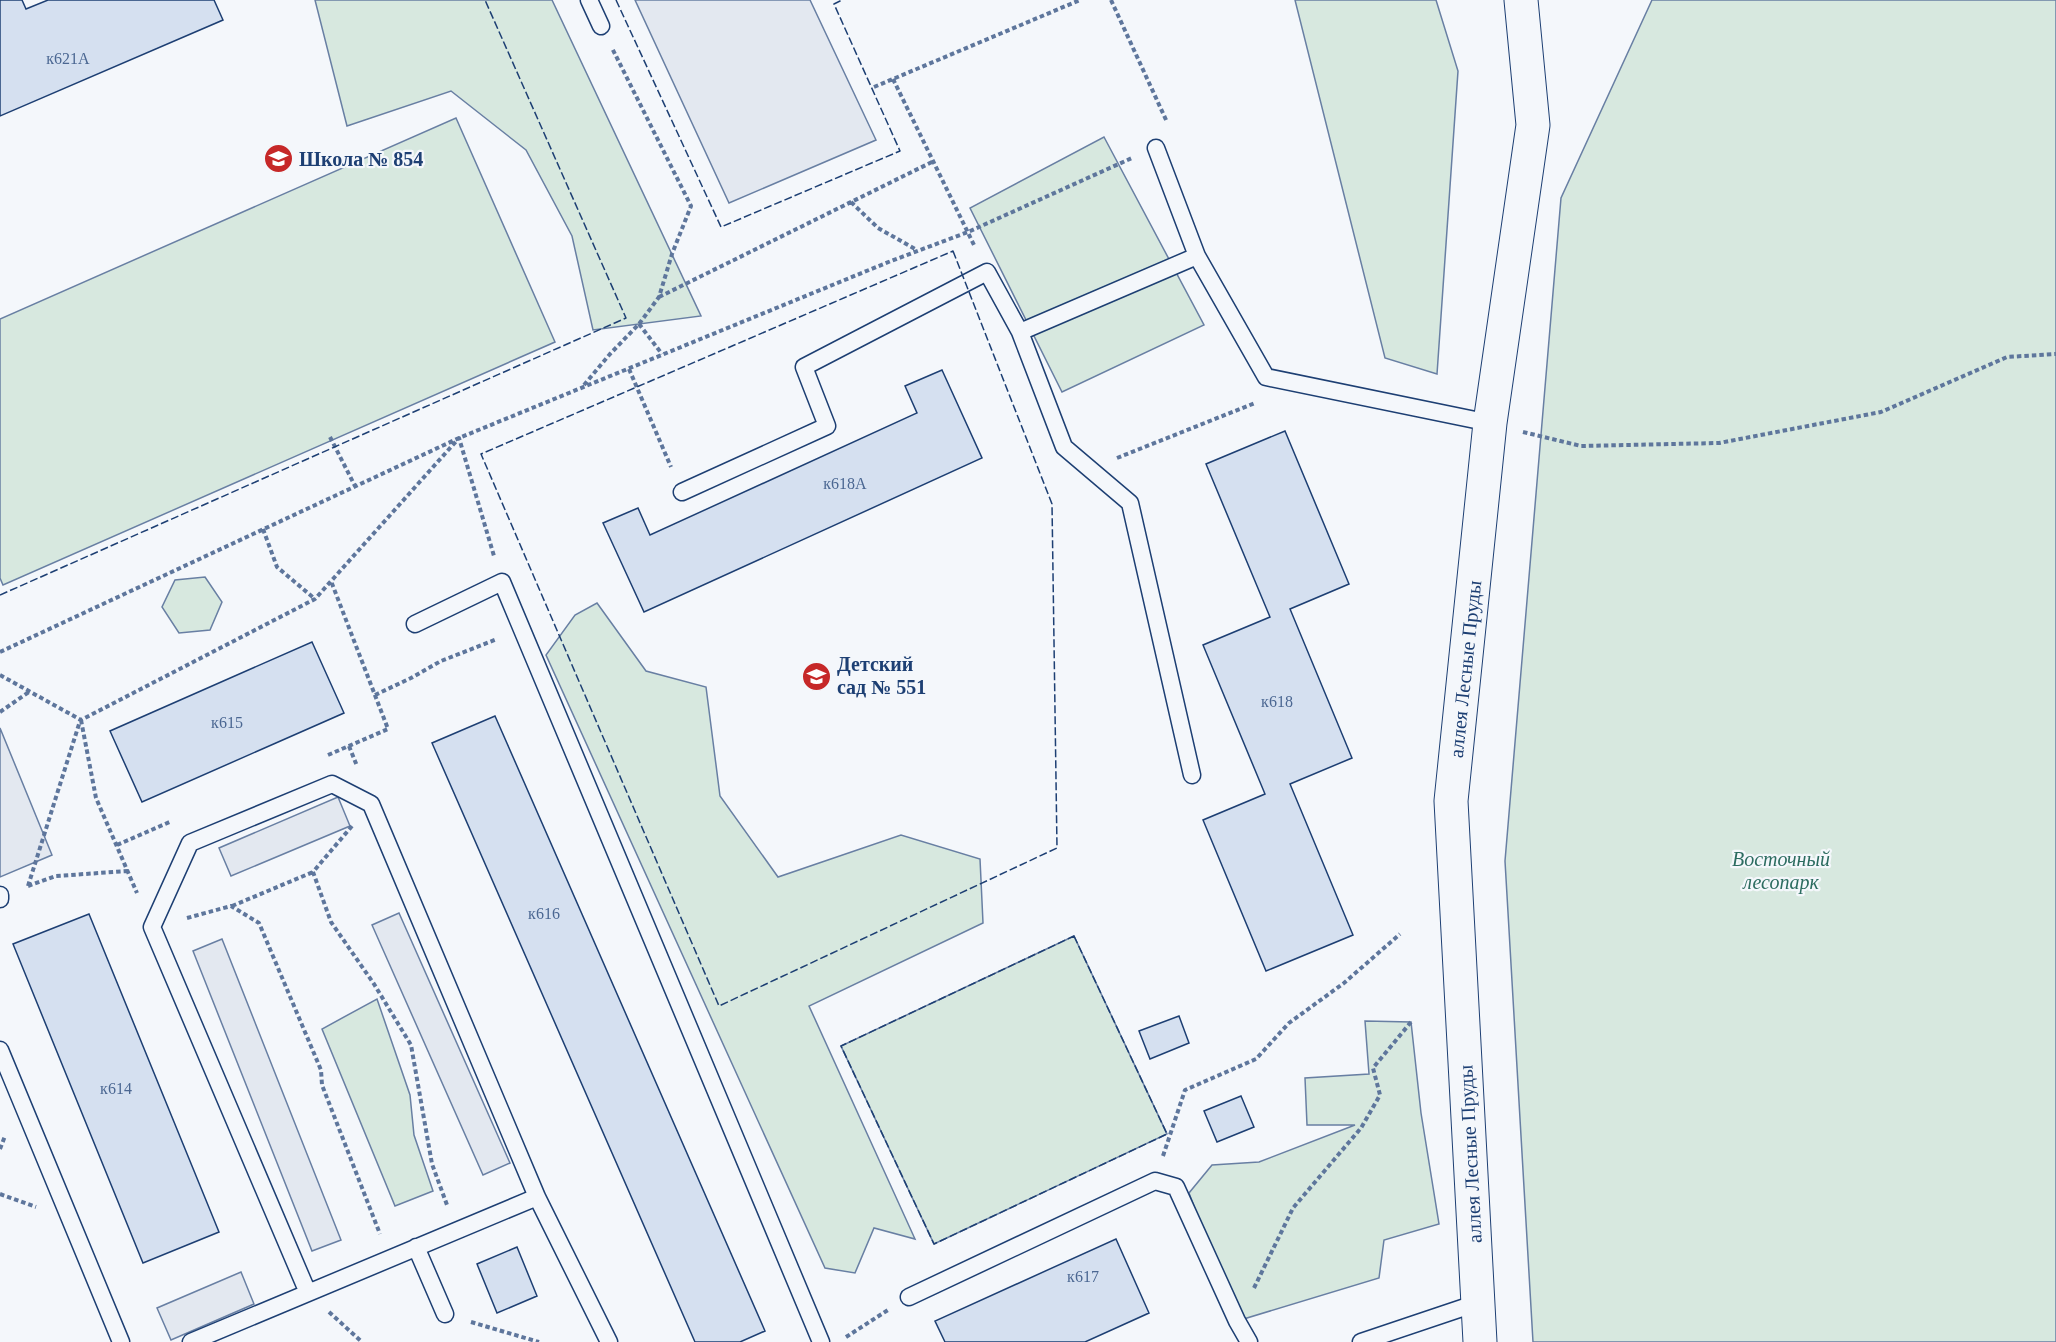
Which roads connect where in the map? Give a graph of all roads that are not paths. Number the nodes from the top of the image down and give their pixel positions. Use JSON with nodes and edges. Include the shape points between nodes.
{"nodes":[{"id":1,"x":589,"y":0,"type":"edge"},
{"id":2,"x":1521,"y":0,"type":"edge"},
{"id":3,"x":601,"y":26,"type":"road end"},
{"id":4,"x":1156,"y":148,"type":"road end"},
{"id":5,"x":1197,"y":256,"type":"junction"},
{"id":6,"x":1020,"y":333,"type":"junction"},
{"id":7,"x":1490,"y":423,"type":"junction"},
{"id":8,"x":682,"y":492,"type":"road end"},
{"id":9,"x":415,"y":624,"type":"dead end"},
{"id":10,"x":1192,"y":775,"type":"dead end"},
{"id":11,"x":0,"y":1050,"type":"edge"},
{"id":12,"x":537,"y":1197,"type":"junction"},
{"id":13,"x":416,"y":1247,"type":"junction"},
{"id":14,"x":308,"y":1293,"type":"junction"},
{"id":15,"x":909,"y":1297,"type":"road end"},
{"id":16,"x":1477,"y":1303,"type":"junction"},
{"id":17,"x":445,"y":1314,"type":"road end"},
{"id":18,"x":226,"y":1335,"type":"edge"},
{"id":19,"x":121,"y":1342,"type":"edge"},
{"id":20,"x":190,"y":1342,"type":"edge"},
{"id":21,"x":609,"y":1342,"type":"edge"},
{"id":22,"x":821,"y":1342,"type":"edge"},
{"id":23,"x":1249,"y":1342,"type":"edge"},
{"id":24,"x":1361,"y":1342,"type":"edge"},
{"id":25,"x":1480,"y":1342,"type":"edge"}],
"edges":[{"from":1,"to":3,"type":"lane"},
{"from":2,"to":7,"type":"street","name":"аллея Лесные Пруды","via":[[1533,125]]},
{"from":4,"to":5,"type":"lane"},
{"from":5,"to":6,"type":"lane"},
{"from":5,"to":7,"type":"lane","via":[[1266,377]]},
{"from":6,"to":8,"type":"lane","via":[[987,272],[804,367],[827,426]]},
{"from":6,"to":10,"type":"lane","via":[[1064,447],[1130,503]]},
{"from":7,"to":16,"type":"street","name":"аллея Лесные Пруды","via":[[1451,801]]},
{"from":9,"to":22,"type":"lane","via":[[502,582]]},
{"from":11,"to":19,"type":"lane"},
{"from":12,"to":13,"type":"lane"},
{"from":12,"to":14,"type":"lane","via":[[371,804],[332,784],[190,843],[152,927]]},
{"from":12,"to":21,"type":"lane"},
{"from":13,"to":14,"type":"lane"},
{"from":13,"to":17,"type":"lane"},
{"from":14,"to":18,"type":"lane"},
{"from":15,"to":23,"type":"lane","via":[[1155,1181],[1176,1187]]},
{"from":16,"to":24,"type":"lane"},
{"from":16,"to":25,"type":"street","name":"аллея Лесные Пруды"},
{"from":18,"to":20,"type":"lane"}]}
